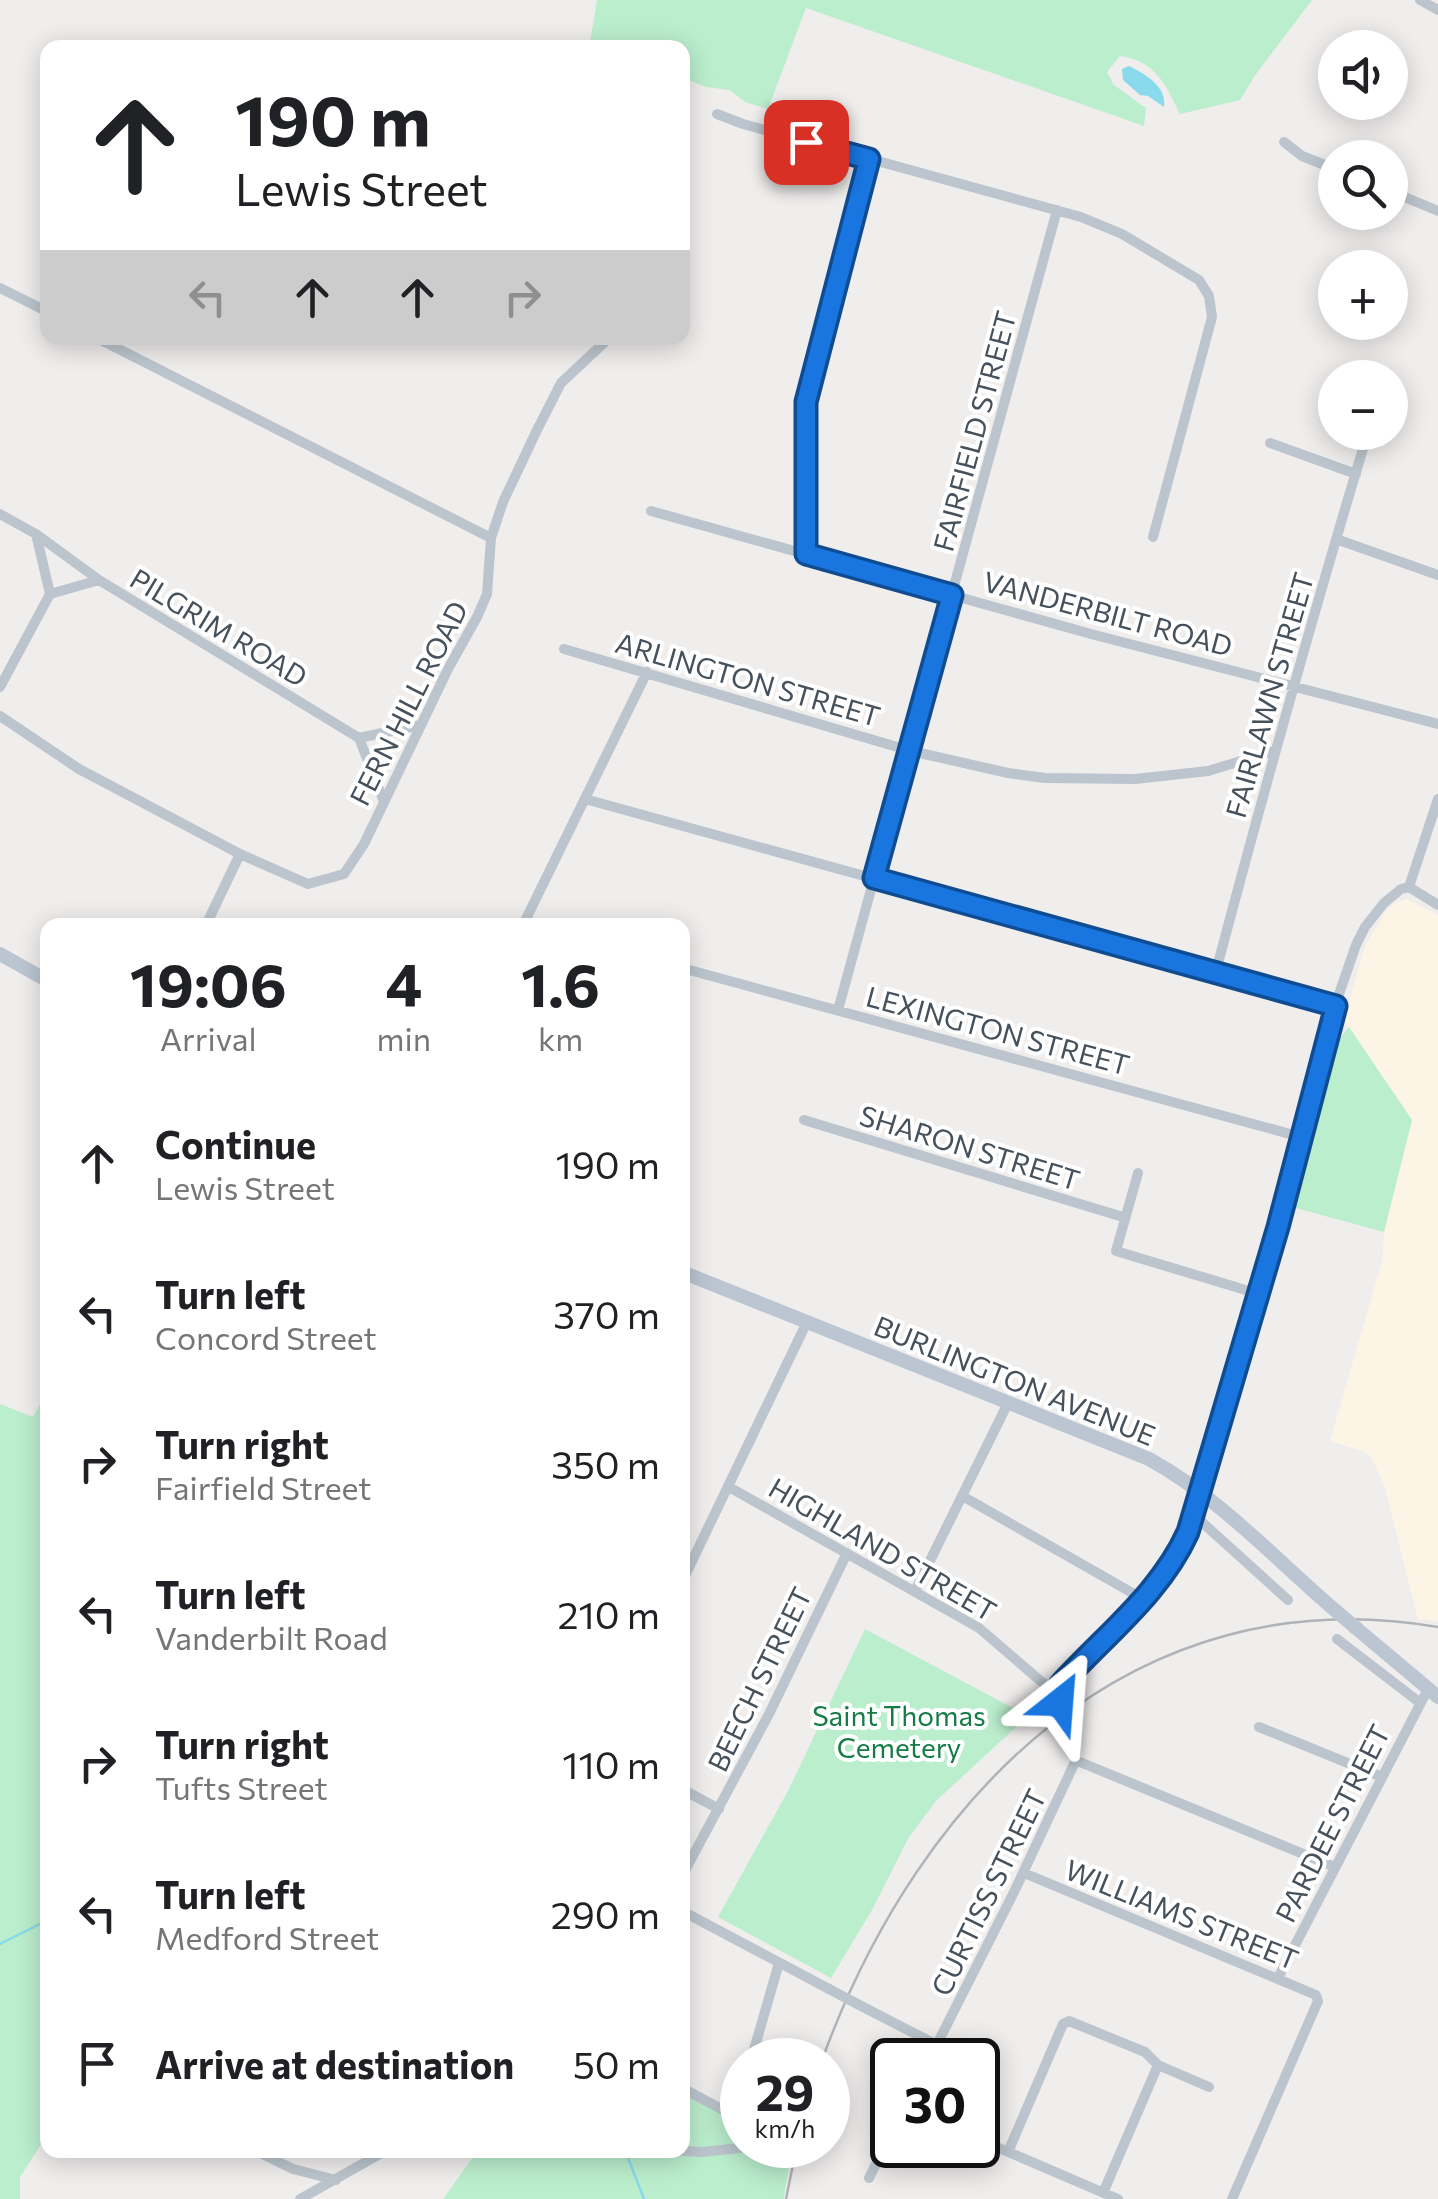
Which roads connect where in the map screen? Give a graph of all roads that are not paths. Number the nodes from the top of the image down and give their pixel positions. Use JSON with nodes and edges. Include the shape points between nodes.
{"nodes":[{"id":1,"x":1420,"y":0,"type":"edge"},
{"id":2,"x":1438,"y":10,"type":"edge"},
{"id":3,"x":717,"y":114,"type":"dead end"},
{"id":4,"x":1284,"y":142,"type":"dead end"},
{"id":5,"x":869,"y":159,"type":"junction"},
{"id":6,"x":1318,"y":162,"type":"edge"},
{"id":7,"x":1408,"y":198,"type":"edge"},
{"id":8,"x":1057,"y":210,"type":"junction"},
{"id":9,"x":1438,"y":211,"type":"edge"},
{"id":10,"x":0,"y":288,"type":"edge"},
{"id":11,"x":40,"y":308,"type":"edge"},
{"id":12,"x":111,"y":345,"type":"edge"},
{"id":13,"x":601,"y":345,"type":"edge"},
{"id":14,"x":1270,"y":443,"type":"dead end"},
{"id":15,"x":1363,"y":450,"type":"edge"},
{"id":16,"x":1356,"y":474,"type":"junction"},
{"id":17,"x":651,"y":511,"type":"dead end"},
{"id":18,"x":0,"y":514,"type":"edge"},
{"id":19,"x":36,"y":534,"type":"junction"},
{"id":20,"x":491,"y":538,"type":"junction"},
{"id":21,"x":1153,"y":538,"type":"dead end"},
{"id":22,"x":1336,"y":540,"type":"junction"},
{"id":23,"x":806,"y":554,"type":"junction"},
{"id":24,"x":1438,"y":575,"type":"edge"},
{"id":25,"x":99,"y":580,"type":"junction"},
{"id":26,"x":50,"y":594,"type":"junction"},
{"id":27,"x":952,"y":595,"type":"junction"},
{"id":28,"x":564,"y":650,"type":"dead end"},
{"id":29,"x":648,"y":672,"type":"junction"},
{"id":30,"x":1296,"y":685,"type":"junction"},
{"id":31,"x":0,"y":687,"type":"edge"},
{"id":32,"x":0,"y":716,"type":"edge"},
{"id":33,"x":1438,"y":724,"type":"edge"},
{"id":34,"x":420,"y":726,"type":"junction"},
{"id":35,"x":359,"y":738,"type":"junction"},
{"id":36,"x":911,"y":751,"type":"junction"},
{"id":37,"x":1274,"y":752,"type":"junction"},
{"id":38,"x":585,"y":798,"type":"junction"},
{"id":39,"x":383,"y":799,"type":"junction"},
{"id":40,"x":1438,"y":799,"type":"edge"},
{"id":41,"x":240,"y":854,"type":"junction"},
{"id":42,"x":874,"y":878,"type":"junction"},
{"id":43,"x":1409,"y":887,"type":"junction"},
{"id":44,"x":1438,"y":905,"type":"edge"},
{"id":45,"x":209,"y":918,"type":"edge"},
{"id":46,"x":526,"y":918,"type":"edge"},
{"id":47,"x":0,"y":954,"type":"edge"},
{"id":48,"x":690,"y":970,"type":"edge"},
{"id":49,"x":1216,"y":971,"type":"junction"},
{"id":50,"x":40,"y":976,"type":"edge"},
{"id":51,"x":1336,"y":1006,"type":"junction"},
{"id":52,"x":838,"y":1010,"type":"junction"},
{"id":53,"x":804,"y":1120,"type":"dead end"},
{"id":54,"x":1300,"y":1137,"type":"junction"},
{"id":55,"x":1138,"y":1173,"type":"dead end"},
{"id":56,"x":1124,"y":1216,"type":"junction"},
{"id":57,"x":690,"y":1275,"type":"edge"},
{"id":58,"x":1259,"y":1294,"type":"junction"},
{"id":59,"x":806,"y":1324,"type":"junction"},
{"id":60,"x":1008,"y":1403,"type":"junction"},
{"id":61,"x":729,"y":1486,"type":"junction"},
{"id":62,"x":1201,"y":1494,"type":"junction"},
{"id":63,"x":964,"y":1497,"type":"junction"},
{"id":64,"x":1194,"y":1514,"type":"junction"},
{"id":65,"x":846,"y":1553,"type":"junction"},
{"id":66,"x":690,"y":1566,"type":"edge"},
{"id":67,"x":915,"y":1591,"type":"junction"},
{"id":68,"x":1142,"y":1599,"type":"junction"},
{"id":69,"x":1288,"y":1600,"type":"dead end"},
{"id":70,"x":1336,"y":1639,"type":"dead end"},
{"id":71,"x":1059,"y":1696,"type":"junction"},
{"id":72,"x":1428,"y":1696,"type":"edge"},
{"id":73,"x":1259,"y":1726,"type":"dead end"},
{"id":74,"x":1075,"y":1760,"type":"junction"},
{"id":75,"x":1382,"y":1777,"type":"junction"},
{"id":76,"x":690,"y":1793,"type":"edge"},
{"id":77,"x":719,"y":1809,"type":"junction"},
{"id":78,"x":690,"y":1862,"type":"edge"},
{"id":79,"x":1336,"y":1867,"type":"junction"},
{"id":80,"x":1024,"y":1873,"type":"junction"},
{"id":81,"x":690,"y":1915,"type":"edge"},
{"id":82,"x":779,"y":1964,"type":"junction"},
{"id":83,"x":1278,"y":1978,"type":"junction"},
{"id":84,"x":757,"y":2038,"type":"edge"},
{"id":85,"x":923,"y":2038,"type":"edge"},
{"id":86,"x":941,"y":2038,"type":"edge"},
{"id":87,"x":1158,"y":2065,"type":"junction"},
{"id":88,"x":1209,"y":2088,"type":"dead end"},
{"id":89,"x":690,"y":2092,"type":"edge"},
{"id":90,"x":720,"y":2108,"type":"edge"},
{"id":91,"x":1000,"y":2148,"type":"edge"},
{"id":92,"x":720,"y":2150,"type":"edge"},
{"id":93,"x":690,"y":2151,"type":"edge"},
{"id":94,"x":1008,"y":2152,"type":"junction"},
{"id":95,"x":270,"y":2158,"type":"edge"},
{"id":96,"x":374,"y":2158,"type":"edge"},
{"id":97,"x":874,"y":2168,"type":"edge"},
{"id":98,"x":869,"y":2178,"type":"dead end"},
{"id":99,"x":337,"y":2180,"type":"junction"},
{"id":100,"x":1104,"y":2193,"type":"junction"},
{"id":101,"x":300,"y":2199,"type":"edge"},
{"id":102,"x":1118,"y":2199,"type":"edge"},
{"id":103,"x":1232,"y":2199,"type":"edge"}],
"edges":[{"from":1,"to":2,"type":"street"},
{"from":3,"to":5,"type":"street"},
{"from":4,"to":6,"type":"street"},
{"from":5,"to":8,"type":"street"},
{"from":5,"to":23,"type":"street","via":[[806,402]]},
{"from":7,"to":9,"type":"street"},
{"from":8,"to":21,"type":"street","via":[[1122,234],[1199,280],[1208,296],[1212,317]]},
{"from":8,"to":27,"type":"street","name":"FAIRFIELD STREET"},
{"from":10,"to":11,"type":"street"},
{"from":12,"to":20,"type":"street"},
{"from":13,"to":20,"type":"street","name":"FERN HILL ROAD","via":[[561,382]]},
{"from":14,"to":16,"type":"street"},
{"from":15,"to":16,"type":"street","name":"FAIRLAWN STREET"},
{"from":16,"to":22,"type":"street","name":"FAIRLAWN STREET"},
{"from":17,"to":23,"type":"street","name":"VANDERBILT ROAD"},
{"from":18,"to":19,"type":"street"},
{"from":19,"to":25,"type":"street"},
{"from":19,"to":26,"type":"street"},
{"from":20,"to":34,"type":"street","name":"FERN HILL ROAD","via":[[487,594]]},
{"from":22,"to":24,"type":"street"},
{"from":22,"to":30,"type":"street","name":"FAIRLAWN STREET"},
{"from":23,"to":27,"type":"street","name":"VANDERBILT ROAD"},
{"from":25,"to":26,"type":"street","name":"PILGRIM ROAD"},
{"from":25,"to":35,"type":"street","name":"PILGRIM ROAD"},
{"from":26,"to":31,"type":"street"},
{"from":27,"to":30,"type":"street","name":"VANDERBILT ROAD"},
{"from":27,"to":36,"type":"street","name":"FAIRFIELD STREET"},
{"from":28,"to":29,"type":"street","name":"ARLINGTON STREET"},
{"from":29,"to":36,"type":"street","name":"ARLINGTON STREET"},
{"from":29,"to":38,"type":"street"},
{"from":30,"to":33,"type":"street","name":"VANDERBILT ROAD"},
{"from":30,"to":37,"type":"street","name":"FAIRLAWN STREET"},
{"from":32,"to":41,"type":"street","name":"FERN HILL ROAD","via":[[79,769]]},
{"from":34,"to":35,"type":"street"},
{"from":34,"to":39,"type":"street","name":"FERN HILL ROAD"},
{"from":35,"to":39,"type":"street"},
{"from":36,"to":37,"type":"street","name":"ARLINGTON STREET","via":[[1008,773],[1117,779],[1208,771]]},
{"from":36,"to":42,"type":"street","name":"FAIRFIELD STREET"},
{"from":37,"to":49,"type":"street","name":"FAIRLAWN STREET"},
{"from":38,"to":42,"type":"street"},
{"from":38,"to":46,"type":"street"},
{"from":39,"to":41,"type":"street","name":"FERN HILL ROAD","via":[[364,844],[344,874],[329,880],[308,884]]},
{"from":40,"to":43,"type":"street"},
{"from":41,"to":45,"type":"street"},
{"from":42,"to":49,"type":"street"},
{"from":42,"to":52,"type":"street","name":"FAIRFIELD STREET"},
{"from":43,"to":44,"type":"street"},
{"from":43,"to":51,"type":"street","via":[[1365,927]]},
{"from":47,"to":50,"type":"main road"},
{"from":48,"to":52,"type":"street","name":"LEXINGTON STREET"},
{"from":49,"to":51,"type":"street"},
{"from":51,"to":54,"type":"street"},
{"from":52,"to":54,"type":"street","name":"LEXINGTON STREET"},
{"from":53,"to":56,"type":"street","name":"SHARON STREET"},
{"from":54,"to":58,"type":"street"},
{"from":55,"to":56,"type":"street"},
{"from":56,"to":58,"type":"street","via":[[1116,1251]]},
{"from":57,"to":59,"type":"main road","name":"BURLINGTON AVENUE"},
{"from":58,"to":62,"type":"street"},
{"from":59,"to":60,"type":"main road","name":"BURLINGTON AVENUE"},
{"from":59,"to":61,"type":"street"},
{"from":60,"to":62,"type":"main road","name":"BURLINGTON AVENUE","via":[[1135,1452]]},
{"from":60,"to":63,"type":"street"},
{"from":61,"to":65,"type":"street","name":"HIGHLAND STREET"},
{"from":61,"to":66,"type":"street"},
{"from":62,"to":64,"type":"street"},
{"from":62,"to":72,"type":"main road","name":"BURLINGTON AVENUE","bridge":true},
{"from":63,"to":67,"type":"street"},
{"from":63,"to":68,"type":"street"},
{"from":64,"to":68,"type":"street","via":[[1171,1565]]},
{"from":64,"to":69,"type":"street"},
{"from":65,"to":67,"type":"street","name":"HIGHLAND STREET"},
{"from":65,"to":77,"type":"street","name":"BEECH STREET"},
{"from":67,"to":71,"type":"street","name":"HIGHLAND STREET","via":[[991,1636]]},
{"from":68,"to":71,"type":"street"},
{"from":70,"to":72,"type":"street"},
{"from":71,"to":74,"type":"street","bridge":true},
{"from":72,"to":75,"type":"street","name":"PARDEE STREET"},
{"from":73,"to":75,"type":"street"},
{"from":74,"to":79,"type":"street"},
{"from":74,"to":80,"type":"street","name":"CURTISS STREET"},
{"from":75,"to":79,"type":"street","name":"PARDEE STREET"},
{"from":76,"to":77,"type":"street"},
{"from":77,"to":78,"type":"street","name":"BEECH STREET"},
{"from":79,"to":83,"type":"street","name":"PARDEE STREET"},
{"from":80,"to":83,"type":"street","name":"WILLIAMS STREET"},
{"from":80,"to":86,"type":"street","name":"CURTISS STREET"},
{"from":81,"to":82,"type":"street"},
{"from":82,"to":84,"type":"street"},
{"from":82,"to":85,"type":"street","bridge":true},
{"from":83,"to":103,"type":"street","name":"WILLIAMS STREET","via":[[1318,2001]]},
{"from":87,"to":88,"type":"street"},
{"from":87,"to":94,"type":"street","via":[[1145,2052],[1063,2024]]},
{"from":87,"to":100,"type":"street"},
{"from":89,"to":90,"type":"street"},
{"from":91,"to":94,"type":"street"},
{"from":92,"to":93,"type":"street"},
{"from":94,"to":100,"type":"street"},
{"from":95,"to":99,"type":"street"},
{"from":96,"to":99,"type":"street"},
{"from":97,"to":98,"type":"street"},
{"from":99,"to":101,"type":"street"},
{"from":100,"to":102,"type":"street"}]}
